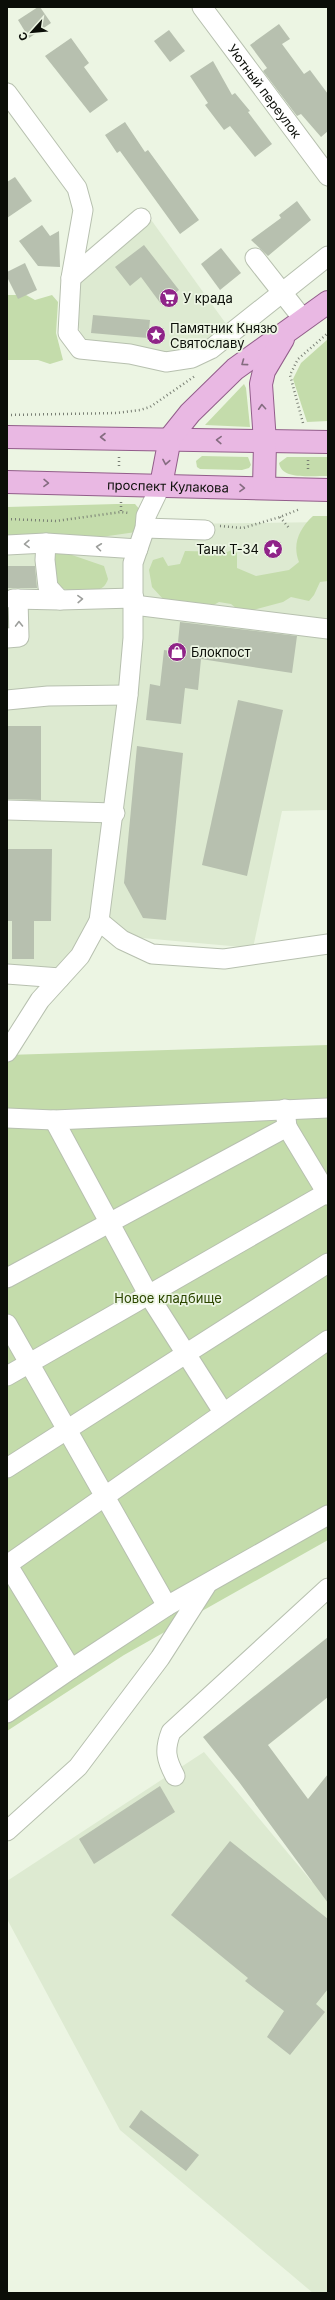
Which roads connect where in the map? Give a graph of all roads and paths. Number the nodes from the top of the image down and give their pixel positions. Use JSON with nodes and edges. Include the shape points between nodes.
{"nodes":[{"id":1,"x":202,"y":7,"type":"edge"},
{"id":2,"x":8,"y":96,"type":"edge"},
{"id":3,"x":328,"y":176,"type":"edge"},
{"id":4,"x":141,"y":218,"type":"dead end"},
{"id":5,"x":328,"y":256,"type":"edge"},
{"id":6,"x":255,"y":258,"type":"dead end"},
{"id":7,"x":71,"y":278,"type":"junction"},
{"id":8,"x":283,"y":292,"type":"junction"},
{"id":9,"x":328,"y":302,"type":"edge"},
{"id":10,"x":295,"y":326,"type":"junction"},
{"id":11,"x":117,"y":413,"type":"dead end"},
{"id":12,"x":190,"y":413,"type":"junction"},
{"id":13,"x":7,"y":437,"type":"edge"},
{"id":14,"x":127,"y":438,"type":"junction"},
{"id":15,"x":170,"y":438,"type":"junction"},
{"id":16,"x":265,"y":442,"type":"junction"},
{"id":17,"x":328,"y":442,"type":"edge"},
{"id":18,"x":7,"y":482,"type":"edge"},
{"id":19,"x":120,"y":484,"type":"junction"},
{"id":20,"x":161,"y":485,"type":"junction"},
{"id":21,"x":264,"y":488,"type":"junction"},
{"id":22,"x":328,"y":490,"type":"edge"},
{"id":23,"x":280,"y":517,"type":"dead end"},
{"id":24,"x":7,"y":519,"type":"edge"},
{"id":25,"x":145,"y":528,"type":"junction"},
{"id":26,"x":288,"y":528,"type":"dead end"},
{"id":27,"x":205,"y":530,"type":"dead end"},
{"id":28,"x":46,"y":543,"type":"junction"},
{"id":29,"x":7,"y":544,"type":"edge"},
{"id":30,"x":138,"y":549,"type":"junction"},
{"id":31,"x":60,"y":600,"type":"junction"},
{"id":32,"x":134,"y":601,"type":"junction"},
{"id":33,"x":328,"y":629,"type":"edge"},
{"id":34,"x":7,"y":638,"type":"edge"},
{"id":35,"x":128,"y":695,"type":"junction"},
{"id":36,"x":7,"y":700,"type":"edge"},
{"id":37,"x":7,"y":810,"type":"edge"},
{"id":38,"x":115,"y":812,"type":"junction"},
{"id":39,"x":100,"y":920,"type":"junction"},
{"id":40,"x":328,"y":944,"type":"edge"},
{"id":41,"x":7,"y":974,"type":"edge"},
{"id":42,"x":60,"y":978,"type":"junction"},
{"id":43,"x":7,"y":1052,"type":"edge"},
{"id":44,"x":328,"y":1108,"type":"edge"},
{"id":45,"x":285,"y":1109,"type":"junction"},
{"id":46,"x":7,"y":1118,"type":"edge"},
{"id":47,"x":54,"y":1120,"type":"junction"},
{"id":48,"x":287,"y":1127,"type":"junction"},
{"id":49,"x":328,"y":1193,"type":"edge"},
{"id":50,"x":110,"y":1222,"type":"junction"},
{"id":51,"x":328,"y":1263,"type":"edge"},
{"id":52,"x":7,"y":1278,"type":"edge"},
{"id":53,"x":148,"y":1294,"type":"junction"},
{"id":54,"x":7,"y":1324,"type":"edge"},
{"id":55,"x":328,"y":1340,"type":"edge"},
{"id":56,"x":185,"y":1354,"type":"junction"},
{"id":57,"x":29,"y":1364,"type":"junction"},
{"id":58,"x":7,"y":1376,"type":"edge"},
{"id":59,"x":223,"y":1412,"type":"junction"},
{"id":60,"x":67,"y":1430,"type":"junction"},
{"id":61,"x":7,"y":1468,"type":"edge"},
{"id":62,"x":104,"y":1497,"type":"junction"},
{"id":63,"x":328,"y":1515,"type":"edge"},
{"id":64,"x":7,"y":1564,"type":"edge"},
{"id":65,"x":208,"y":1583,"type":"junction"},
{"id":66,"x":328,"y":1588,"type":"edge"},
{"id":67,"x":167,"y":1606,"type":"junction"},
{"id":68,"x":71,"y":1669,"type":"junction"},
{"id":69,"x":7,"y":1714,"type":"edge"},
{"id":70,"x":175,"y":1776,"type":"dead end"},
{"id":71,"x":7,"y":1832,"type":"edge"}],
"edges":[{"from":1,"to":3,"type":"street","name":"Уютный переулок"},
{"from":2,"to":7,"type":"street","via":[[77,188],[83,210]]},
{"from":4,"to":7,"type":"street"},
{"from":5,"to":8,"type":"street"},
{"from":6,"to":8,"type":"street"},
{"from":7,"to":8,"type":"street","via":[[68,333],[80,349],[130,354],[166,362],[192,358],[210,350]]},
{"from":8,"to":10,"type":"street"},
{"from":9,"to":10,"type":"main road"},
{"from":10,"to":12,"type":"main road","one_way":true,"via":[[235,370]]},
{"from":16,"to":10,"type":"main road","one_way":true,"via":[[261,384],[264,371]]},
{"from":11,"to":14,"type":"path"},
{"from":12,"to":14,"type":"main road","via":[[160,430]]},
{"from":12,"to":15,"type":"main road"},
{"from":14,"to":13,"type":"main road","one_way":true},
{"from":14,"to":15,"type":"main road"},
{"from":14,"to":19,"type":"path"},
{"from":16,"to":15,"type":"main road","one_way":true},
{"from":15,"to":20,"type":"main road","one_way":true},
{"from":16,"to":17,"type":"main road"},
{"from":16,"to":21,"type":"main road"},
{"from":18,"to":19,"type":"main road","name":"проспект Кулакова","one_way":true},
{"from":19,"to":20,"type":"main road","name":"проспект Кулакова"},
{"from":19,"to":24,"type":"path","via":[[122,512],[56,521]]},
{"from":20,"to":21,"type":"main road","name":"проспект Кулакова","one_way":true},
{"from":20,"to":25,"type":"street","via":[[146,516]]},
{"from":21,"to":22,"type":"main road","name":"проспект Кулакова"},
{"from":23,"to":26,"type":"path"},
{"from":25,"to":27,"type":"street"},
{"from":25,"to":30,"type":"street"},
{"from":28,"to":29,"type":"street","one_way":true},
{"from":30,"to":28,"type":"street","one_way":true},
{"from":28,"to":31,"type":"street","via":[[48,587]]},
{"from":30,"to":32,"type":"street","via":[[133,563]]},
{"from":31,"to":32,"type":"street","one_way":true},
{"from":34,"to":31,"type":"street","one_way":true,"via":[[19,637],[16,599]]},
{"from":32,"to":33,"type":"street"},
{"from":32,"to":35,"type":"street"},
{"from":35,"to":36,"type":"street","via":[[48,696]]},
{"from":35,"to":38,"type":"street"},
{"from":37,"to":38,"type":"street"},
{"from":38,"to":39,"type":"street"},
{"from":39,"to":40,"type":"street","via":[[122,940],[152,954],[224,959]]},
{"from":39,"to":42,"type":"street","via":[[80,956]]},
{"from":41,"to":42,"type":"street"},
{"from":42,"to":43,"type":"street","via":[[40,1000]]},
{"from":44,"to":45,"type":"street"},
{"from":45,"to":47,"type":"street"},
{"from":45,"to":48,"type":"street"},
{"from":46,"to":47,"type":"street"},
{"from":47,"to":50,"type":"street"},
{"from":48,"to":49,"type":"street"},
{"from":48,"to":50,"type":"street"},
{"from":49,"to":53,"type":"street"},
{"from":50,"to":52,"type":"street"},
{"from":50,"to":53,"type":"street"},
{"from":51,"to":56,"type":"street"},
{"from":53,"to":56,"type":"street"},
{"from":53,"to":57,"type":"street"},
{"from":54,"to":57,"type":"street"},
{"from":55,"to":59,"type":"street"},
{"from":56,"to":59,"type":"street"},
{"from":56,"to":60,"type":"street"},
{"from":57,"to":58,"type":"street"},
{"from":57,"to":60,"type":"street"},
{"from":59,"to":62,"type":"street"},
{"from":60,"to":61,"type":"street"},
{"from":60,"to":62,"type":"street"},
{"from":62,"to":64,"type":"street"},
{"from":62,"to":67,"type":"street"},
{"from":63,"to":65,"type":"street"},
{"from":64,"to":68,"type":"street"},
{"from":65,"to":67,"type":"street"},
{"from":65,"to":71,"type":"street","via":[[160,1658],[78,1767]]},
{"from":66,"to":70,"type":"street","via":[[170,1732],[166,1747],[168,1764]]},
{"from":67,"to":68,"type":"street"},
{"from":68,"to":69,"type":"street"}]}
